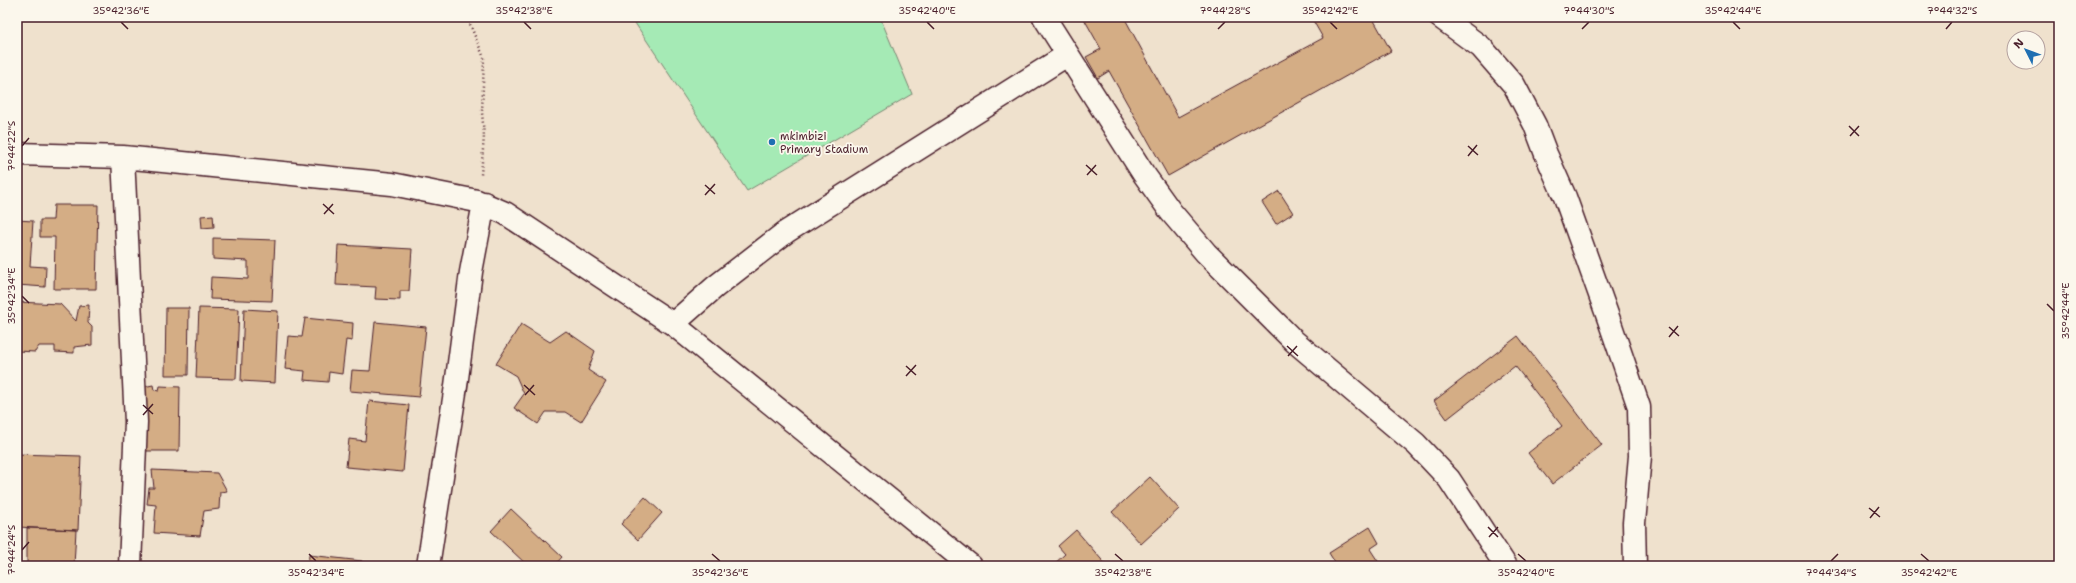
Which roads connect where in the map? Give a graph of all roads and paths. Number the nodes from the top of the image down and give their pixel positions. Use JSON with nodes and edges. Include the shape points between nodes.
{"nodes":[{"id":1,"x":467,"y":17,"type":"edge"},
{"id":2,"x":1044,"y":17,"type":"edge"},
{"id":3,"x":1440,"y":17,"type":"edge"},
{"id":4,"x":1067,"y":55,"type":"junction"},
{"id":5,"x":17,"y":154,"type":"edge"},
{"id":6,"x":123,"y":157,"type":"junction"},
{"id":7,"x":481,"y":202,"type":"junction"},
{"id":8,"x":674,"y":324,"type":"junction"},
{"id":9,"x":130,"y":566,"type":"edge"},
{"id":10,"x":428,"y":566,"type":"edge"},
{"id":11,"x":972,"y":566,"type":"edge"},
{"id":12,"x":1506,"y":566,"type":"edge"},
{"id":13,"x":1635,"y":566,"type":"edge"}],
"edges":[{"from":1,"to":7,"type":"path","via":[[484,58]]},
{"from":2,"to":4,"type":"street"},
{"from":3,"to":13,"type":"street","via":[[1481,47],[1514,85],[1535,125],[1565,197],[1610,320],[1639,407],[1640,456],[1634,523]]},
{"from":4,"to":8,"type":"street","via":[[786,232],[714,287]]},
{"from":4,"to":12,"type":"street","via":[[1143,173],[1171,212],[1206,253],[1294,341],[1416,444],[1449,479]]},
{"from":5,"to":6,"type":"street"},
{"from":6,"to":7,"type":"street","via":[[392,184]]},
{"from":6,"to":9,"type":"street","via":[[136,422]]},
{"from":7,"to":8,"type":"street","via":[[505,213]]},
{"from":7,"to":10,"type":"street"},
{"from":8,"to":11,"type":"street"}]}
